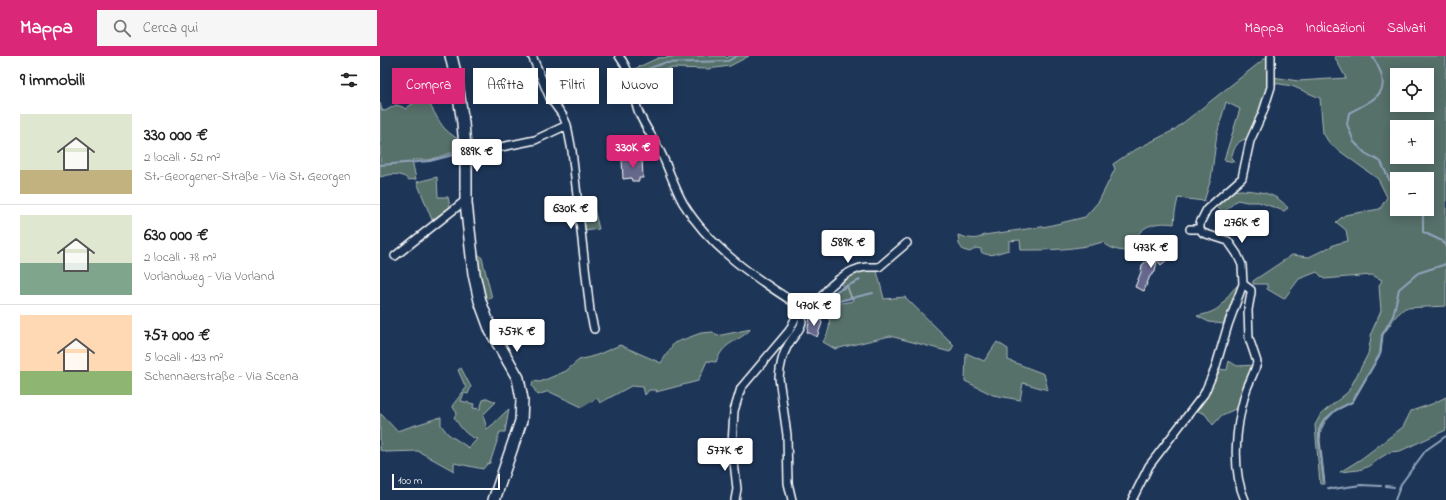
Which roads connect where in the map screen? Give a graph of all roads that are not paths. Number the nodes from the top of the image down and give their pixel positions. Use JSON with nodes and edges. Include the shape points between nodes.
{"nodes":[{"id":1,"x":451,"y":56,"type":"edge"},
{"id":2,"x":532,"y":56,"type":"edge"},
{"id":3,"x":619,"y":56,"type":"edge"},
{"id":4,"x":1271,"y":56,"type":"edge"},
{"id":5,"x":567,"y":125,"type":"junction"},
{"id":6,"x":466,"y":159,"type":"junction"},
{"id":7,"x":466,"y":203,"type":"junction"},
{"id":8,"x":1190,"y":228,"type":"dead end"},
{"id":9,"x":1200,"y":230,"type":"junction"},
{"id":10,"x":907,"y":243,"type":"dead end"},
{"id":11,"x":395,"y":256,"type":"dead end"},
{"id":12,"x":1243,"y":284,"type":"junction"},
{"id":13,"x":800,"y":309,"type":"junction"},
{"id":14,"x":594,"y":329,"type":"dead end"},
{"id":15,"x":494,"y":500,"type":"edge"},
{"id":16,"x":735,"y":500,"type":"edge"},
{"id":17,"x":792,"y":500,"type":"edge"},
{"id":18,"x":1132,"y":500,"type":"edge"},
{"id":19,"x":1245,"y":500,"type":"edge"}],
"edges":[{"from":1,"to":6,"type":"street","via":[[459,92]]},
{"from":2,"to":5,"type":"street","via":[[550,98]]},
{"from":3,"to":13,"type":"street","via":[[629,71],[639,112],[690,213],[705,233],[738,264],[798,305]]},
{"from":4,"to":9,"type":"street","via":[[1271,87],[1250,141],[1242,178],[1207,209],[1200,223]]},
{"from":5,"to":6,"type":"street","via":[[535,140],[496,148]]},
{"from":5,"to":14,"type":"street"},
{"from":6,"to":7,"type":"street"},
{"from":7,"to":11,"type":"street","via":[[462,203]]},
{"from":7,"to":15,"type":"street","via":[[474,274],[480,301],[491,331],[518,378],[522,399],[521,421]]},
{"from":8,"to":9,"type":"street"},
{"from":9,"to":12,"type":"street","via":[[1228,241],[1242,265]]},
{"from":10,"to":13,"type":"street","via":[[879,267],[865,267],[850,273],[827,289],[817,304]]},
{"from":12,"to":18,"type":"street","via":[[1215,369],[1204,394],[1149,466]]},
{"from":12,"to":19,"type":"street","via":[[1251,290],[1248,310],[1249,338],[1257,362],[1246,392],[1238,435],[1238,470],[1240,488]]},
{"from":13,"to":16,"type":"street","via":[[789,331],[741,388],[734,411],[732,444]]},
{"from":13,"to":17,"type":"street","via":[[802,324],[787,347],[779,378],[787,435],[788,483]]}]}
